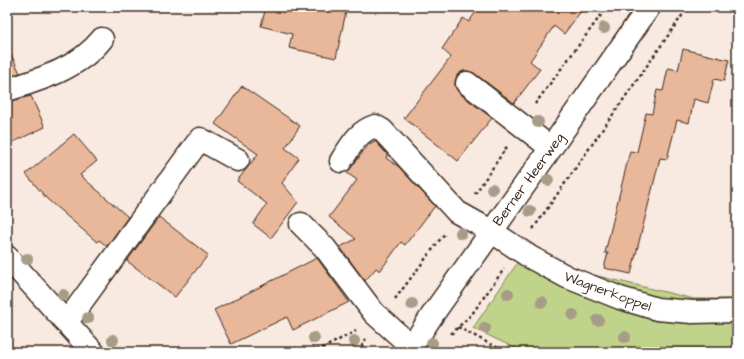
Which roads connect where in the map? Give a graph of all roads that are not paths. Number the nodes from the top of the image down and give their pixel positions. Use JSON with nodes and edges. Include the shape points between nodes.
{"nodes":[{"id":1,"x":649,"y":7,"type":"edge"},
{"id":2,"x":102,"y":39,"type":"dead end"},
{"id":3,"x":467,"y":83,"type":"dead end"},
{"id":4,"x":7,"y":90,"type":"edge"},
{"id":5,"x":551,"y":148,"type":"junction"},
{"id":6,"x":238,"y":160,"type":"dead end"},
{"id":7,"x":341,"y":161,"type":"dead end"},
{"id":8,"x":301,"y":224,"type":"dead end"},
{"id":9,"x":491,"y":231,"type":"junction"},
{"id":10,"x":7,"y":257,"type":"edge"},
{"id":11,"x":737,"y":311,"type":"edge"},
{"id":12,"x":66,"y":323,"type":"junction"},
{"id":13,"x":410,"y":349,"type":"edge"},
{"id":14,"x":93,"y":352,"type":"edge"}],
"edges":[{"from":1,"to":5,"type":"street","name":"Berner Heerweg"},
{"from":2,"to":4,"type":"street","via":[[75,64]]},
{"from":3,"to":5,"type":"street"},
{"from":5,"to":9,"type":"street","name":"Berner Heerweg"},
{"from":6,"to":12,"type":"street","via":[[200,139]]},
{"from":7,"to":9,"type":"street","name":"Wagnerkoppel","via":[[356,138],[375,126],[382,130],[460,213]]},
{"from":8,"to":13,"type":"street","via":[[326,248],[359,295]]},
{"from":9,"to":11,"type":"street","name":"Wagnerkoppel","via":[[530,258],[567,277],[620,298],[658,309],[692,312]]},
{"from":9,"to":13,"type":"street","name":"Berner Heerweg"},
{"from":10,"to":12,"type":"street"},
{"from":12,"to":14,"type":"street"}]}
